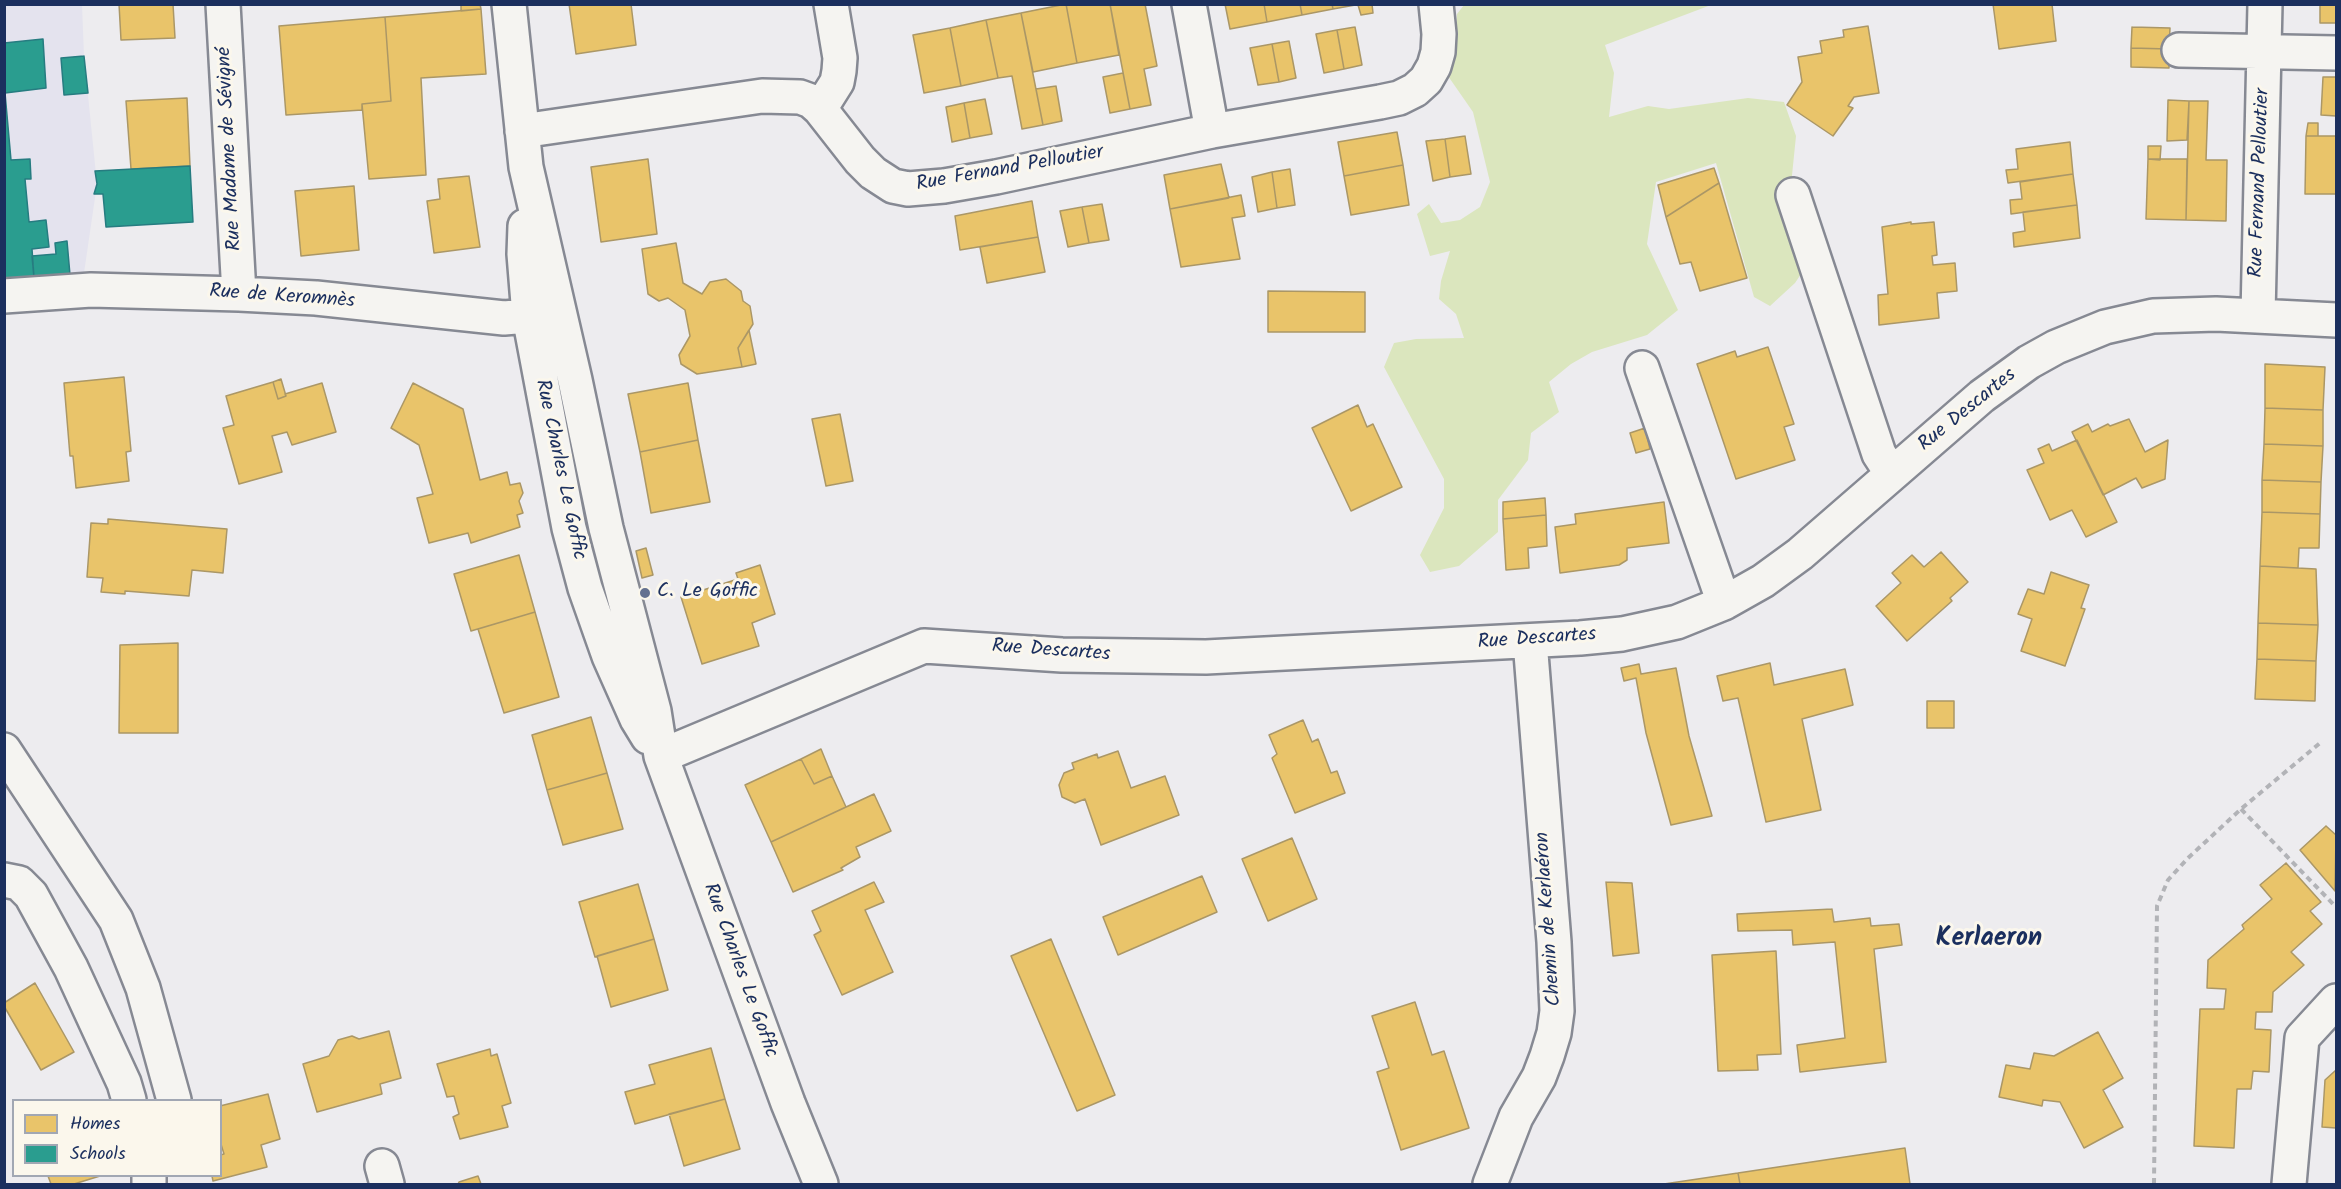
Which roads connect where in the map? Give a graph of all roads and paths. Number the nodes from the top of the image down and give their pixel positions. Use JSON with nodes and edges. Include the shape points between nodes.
{"nodes":[{"id":1,"x":223,"y":4,"type":"edge"},
{"id":2,"x":509,"y":4,"type":"edge"},
{"id":3,"x":831,"y":4,"type":"edge"},
{"id":4,"x":1189,"y":4,"type":"edge"},
{"id":5,"x":1436,"y":4,"type":"edge"},
{"id":6,"x":2265,"y":4,"type":"edge"},
{"id":7,"x":2179,"y":50,"type":"dead end"},
{"id":8,"x":2265,"y":51,"type":"junction"},
{"id":9,"x":2337,"y":53,"type":"edge"},
{"id":10,"x":820,"y":109,"type":"junction"},
{"id":11,"x":522,"y":131,"type":"junction"},
{"id":12,"x":1212,"y":131,"type":"junction"},
{"id":13,"x":1793,"y":195,"type":"dead end"},
{"id":14,"x":239,"y":294,"type":"junction"},
{"id":15,"x":4,"y":296,"type":"edge"},
{"id":16,"x":544,"y":314,"type":"junction"},
{"id":17,"x":2258,"y":315,"type":"junction"},
{"id":18,"x":2337,"y":320,"type":"edge"},
{"id":19,"x":1642,"y":368,"type":"dead end"},
{"id":20,"x":1892,"y":474,"type":"junction"},
{"id":21,"x":1724,"y":603,"type":"junction"},
{"id":22,"x":1530,"y":641,"type":"junction"},
{"id":23,"x":2320,"y":743,"type":"dead end"},
{"id":24,"x":4,"y":750,"type":"edge"},
{"id":25,"x":661,"y":756,"type":"junction"},
{"id":26,"x":2241,"y":809,"type":"junction"},
{"id":27,"x":4,"y":880,"type":"edge"},
{"id":28,"x":2337,"y":907,"type":"edge"},
{"id":29,"x":2337,"y":1001,"type":"edge"},
{"id":30,"x":128,"y":1099,"type":"edge"},
{"id":31,"x":173,"y":1099,"type":"edge"},
{"id":32,"x":821,"y":1185,"type":"edge"},
{"id":33,"x":1491,"y":1185,"type":"edge"},
{"id":34,"x":2154,"y":1185,"type":"edge"},
{"id":35,"x":2289,"y":1185,"type":"edge"}],
"edges":[{"from":1,"to":14,"type":"street","name":"Rue Madame de Sévigné"},
{"from":2,"to":11,"type":"street","name":"Rue Charles Le Goffic"},
{"from":3,"to":10,"type":"street","via":[[839,71],[837,82]]},
{"from":4,"to":12,"type":"street"},
{"from":5,"to":12,"type":"street","name":"Rue Fernand Pelloutier","via":[[1438,52],[1430,73],[1415,90],[1380,102]]},
{"from":6,"to":8,"type":"street","name":"Rue Fernand Pelloutier"},
{"from":7,"to":8,"type":"street"},
{"from":8,"to":9,"type":"street"},
{"from":8,"to":17,"type":"street","name":"Rue Fernand Pelloutier"},
{"from":10,"to":11,"type":"street","name":"Rue Fernand Pelloutier","via":[[800,97],[762,96]]},
{"from":10,"to":12,"type":"street","name":"Rue Fernand Pelloutier","via":[[873,173],[893,186],[908,189],[996,177]]},
{"from":11,"to":16,"type":"street","name":"Rue Charles Le Goffic"},
{"from":13,"to":20,"type":"street","via":[[1879,454]]},
{"from":14,"to":15,"type":"street","name":"Rue de Keromnès","via":[[91,290]]},
{"from":14,"to":16,"type":"street","name":"Rue de Keromnès","via":[[504,318]]},
{"from":16,"to":25,"type":"street","name":"Rue Charles Le Goffic","via":[[606,528],[654,711]]},
{"from":17,"to":18,"type":"street","name":"Rue Descartes"},
{"from":17,"to":20,"type":"street","name":"Rue Descartes","via":[[2153,316],[2079,336],[2004,379]]},
{"from":19,"to":21,"type":"street"},
{"from":20,"to":21,"type":"street","name":"Rue Descartes","via":[[1800,554],[1764,581]]},
{"from":21,"to":22,"type":"street","name":"Rue Descartes","via":[[1677,622],[1649,628]]},
{"from":22,"to":25,"type":"street","name":"Rue Descartes","via":[[1206,657],[1062,655],[924,646]]},
{"from":22,"to":33,"type":"street","name":"Chemin de Kerlaéron","via":[[1557,1011],[1547,1056],[1516,1117]]},
{"from":23,"to":26,"type":"path"},
{"from":24,"to":31,"type":"street","via":[[116,920],[143,988]]},
{"from":25,"to":32,"type":"street","name":"Rue Charles Le Goffic"},
{"from":26,"to":28,"type":"path"},
{"from":26,"to":34,"type":"path","via":[[2168,880],[2157,906]]},
{"from":27,"to":30,"type":"street","via":[[19,883],[30,895],[71,968]]},
{"from":29,"to":35,"type":"street","via":[[2302,1038]]}]}
